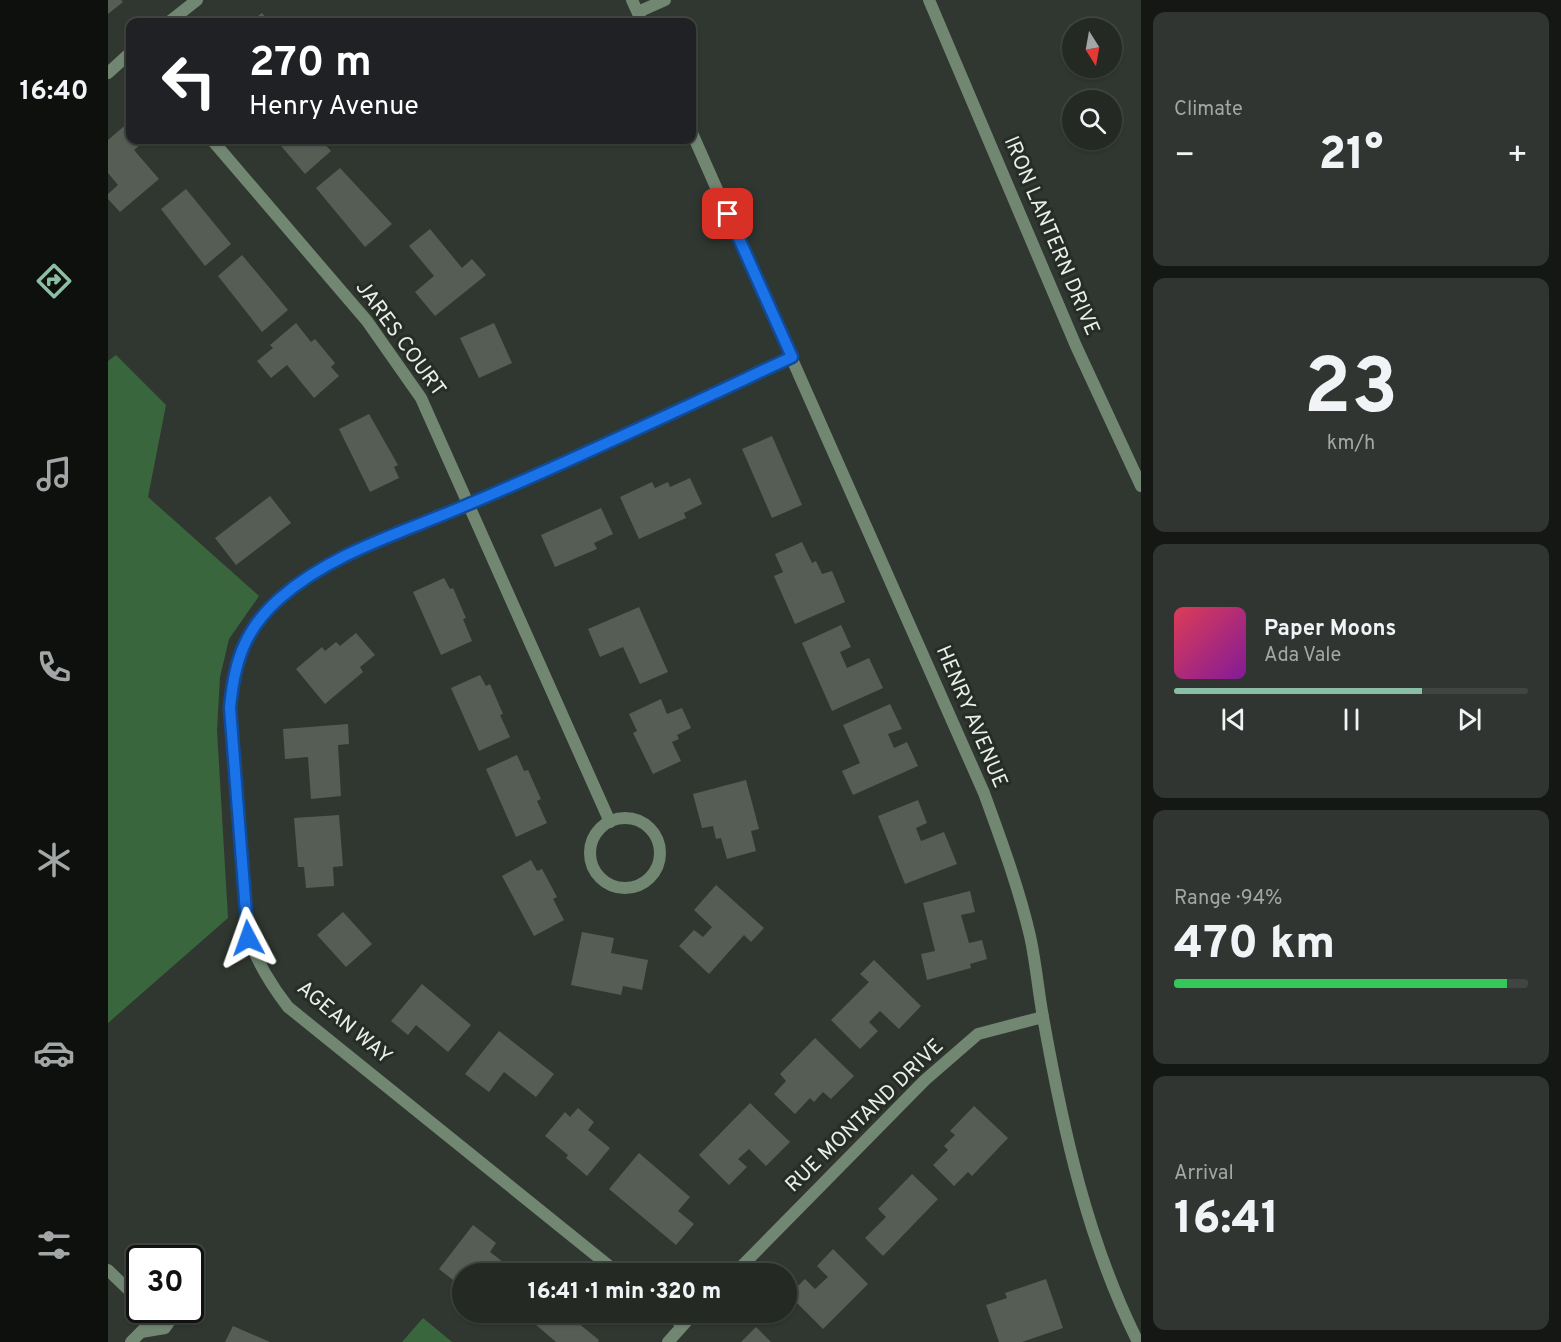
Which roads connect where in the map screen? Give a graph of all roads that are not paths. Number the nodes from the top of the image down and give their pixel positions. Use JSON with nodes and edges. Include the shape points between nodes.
{"nodes":[{"id":1,"x":197,"y":0,"type":"edge"},
{"id":2,"x":632,"y":0,"type":"edge"},
{"id":3,"x":665,"y":0,"type":"edge"},
{"id":4,"x":929,"y":0,"type":"edge"},
{"id":5,"x":640,"y":17,"type":"edge"},
{"id":6,"x":174,"y":18,"type":"edge"},
{"id":7,"x":126,"y":57,"type":"edge"},
{"id":8,"x":108,"y":73,"type":"edge"},
{"id":9,"x":696,"y":142,"type":"edge"},
{"id":10,"x":215,"y":144,"type":"edge"},
{"id":11,"x":792,"y":357,"type":"junction"},
{"id":12,"x":1141,"y":486,"type":"edge"},
{"id":13,"x":470,"y":504,"type":"junction"},
{"id":14,"x":610,"y":822,"type":"junction"},
{"id":15,"x":1042,"y":1017,"type":"junction"},
{"id":16,"x":605,"y":1263,"type":"edge"},
{"id":17,"x":745,"y":1263,"type":"edge"},
{"id":18,"x":108,"y":1270,"type":"edge"},
{"id":19,"x":126,"y":1285,"type":"edge"},
{"id":20,"x":145,"y":1323,"type":"edge"},
{"id":21,"x":168,"y":1323,"type":"edge"},
{"id":22,"x":679,"y":1323,"type":"edge"},
{"id":23,"x":685,"y":1323,"type":"edge"},
{"id":24,"x":682,"y":1326,"type":"junction"},
{"id":25,"x":141,"y":1332,"type":"junction"},
{"id":26,"x":131,"y":1342,"type":"edge"},
{"id":27,"x":668,"y":1342,"type":"edge"},
{"id":28,"x":1138,"y":1342,"type":"edge"}],
"edges":[{"from":1,"to":6,"type":"street"},
{"from":2,"to":5,"type":"street"},
{"from":3,"to":5,"type":"street"},
{"from":4,"to":12,"type":"street","name":"IRON LANTERN DRIVE","via":[[1076,346]]},
{"from":7,"to":8,"type":"street"},
{"from":9,"to":11,"type":"street","name":"HENRY AVENUE"},
{"from":10,"to":13,"type":"street","name":"JARES COURT","via":[[367,321],[421,398]]},
{"from":11,"to":13,"type":"street","name":"AGEAN WAY"},
{"from":11,"to":15,"type":"street","name":"HENRY AVENUE","via":[[984,794],[1030,936]]},
{"from":13,"to":14,"type":"street","name":"JARES COURT"},
{"from":13,"to":16,"type":"street","name":"AGEAN WAY","via":[[359,550],[307,577],[277,601],[242,648],[233,672],[230,708],[248,938],[257,961],[288,1007]]},
{"from":14,"to":14,"type":"street","via":[[602,825],[593,837],[593,868],[612,886],[637,886],[648,880],[660,861],[656,835],[648,825],[634,818],[621,817]]},
{"from":15,"to":17,"type":"street","name":"RUE MONTAND DRIVE","via":[[978,1034],[925,1080]]},
{"from":15,"to":28,"type":"street","name":"HENRY AVENUE","via":[[1088,1221],[1116,1298]]},
{"from":18,"to":19,"type":"street"},
{"from":20,"to":25,"type":"street"},
{"from":21,"to":25,"type":"street","via":[[165,1328]]},
{"from":22,"to":24,"type":"street"},
{"from":23,"to":24,"type":"street"},
{"from":24,"to":27,"type":"street"},
{"from":25,"to":26,"type":"street"}]}
